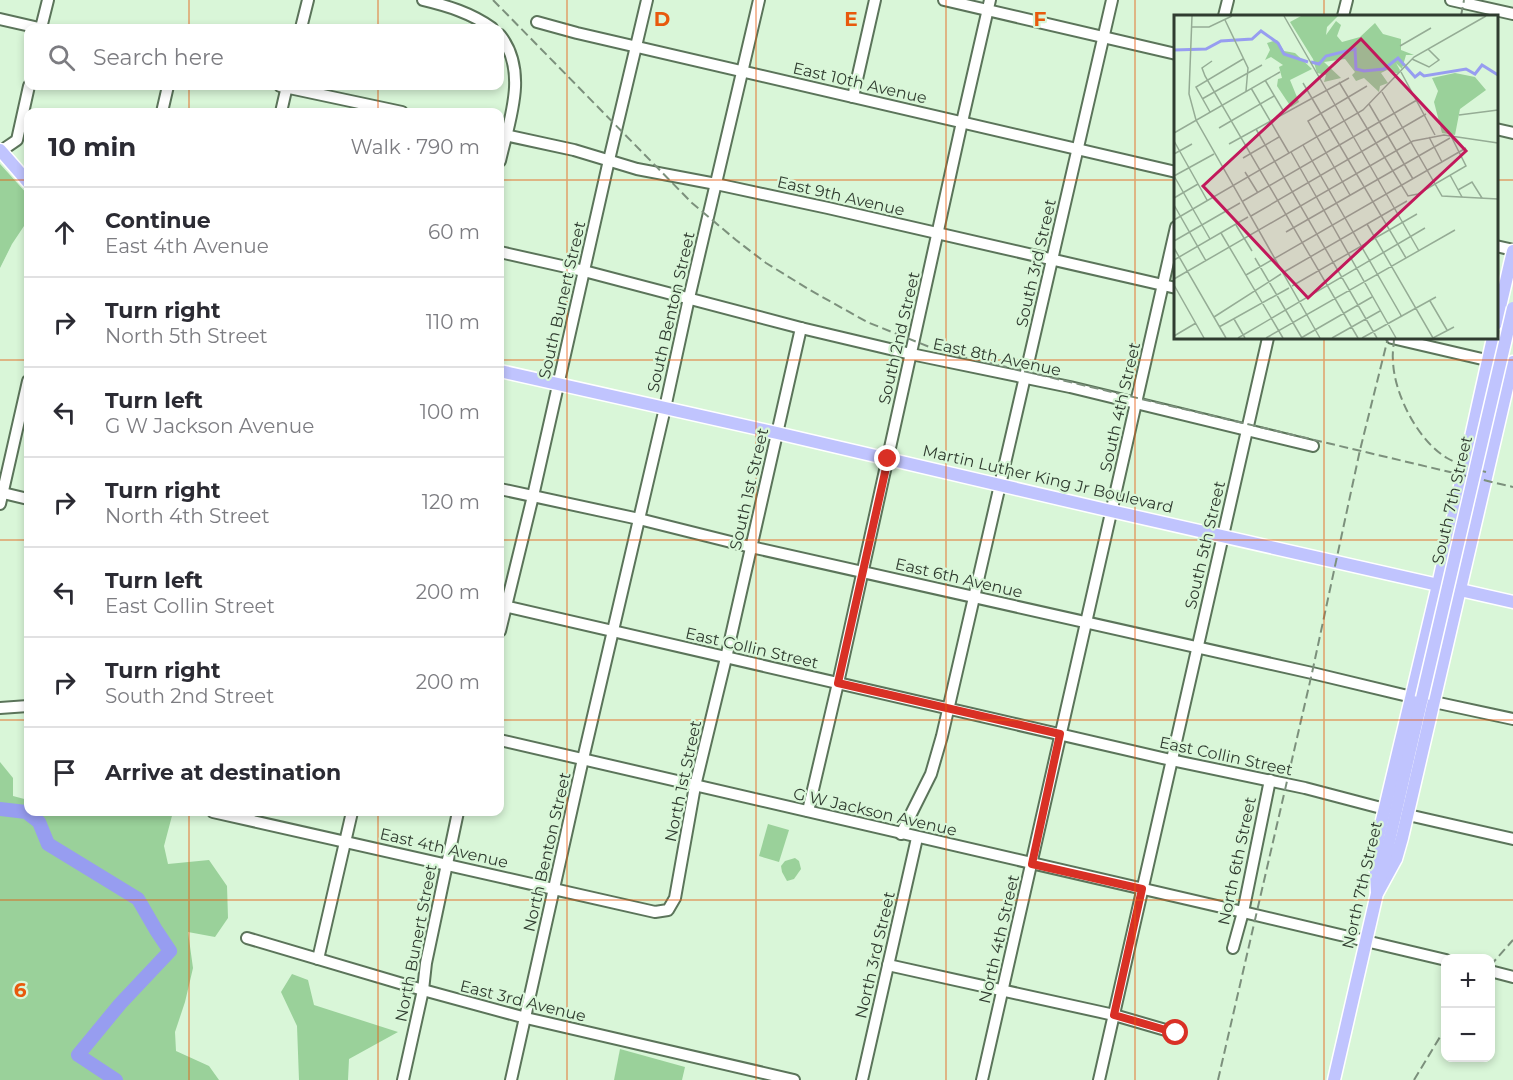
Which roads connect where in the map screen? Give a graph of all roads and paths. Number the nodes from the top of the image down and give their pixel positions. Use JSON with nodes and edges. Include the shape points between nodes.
{"nodes":[{"id":1,"x":48,"y":0,"type":"edge"},
{"id":2,"x":308,"y":0,"type":"edge"},
{"id":3,"x":423,"y":0,"type":"edge"},
{"id":4,"x":647,"y":0,"type":"edge"},
{"id":5,"x":759,"y":0,"type":"edge"},
{"id":6,"x":875,"y":0,"type":"edge"},
{"id":7,"x":944,"y":0,"type":"edge"},
{"id":8,"x":1112,"y":0,"type":"edge"},
{"id":9,"x":1228,"y":0,"type":"edge"},
{"id":10,"x":1347,"y":0,"type":"edge"},
{"id":11,"x":1450,"y":0,"type":"edge"},
{"id":12,"x":989,"y":5,"type":"edge"},
{"id":13,"x":1513,"y":14,"type":"edge"},
{"id":14,"x":1224,"y":15,"type":"edge"},
{"id":15,"x":1343,"y":15,"type":"edge"},
{"id":16,"x":0,"y":19,"type":"edge"},
{"id":17,"x":537,"y":22,"type":"dead end"},
{"id":18,"x":24,"y":24,"type":"edge"},
{"id":19,"x":41,"y":24,"type":"edge"},
{"id":20,"x":302,"y":24,"type":"edge"},
{"id":21,"x":485,"y":24,"type":"edge"},
{"id":22,"x":1103,"y":37,"type":"junction"},
{"id":23,"x":504,"y":42,"type":"edge"},
{"id":24,"x":635,"y":46,"type":"junction"},
{"id":25,"x":1174,"y":54,"type":"edge"},
{"id":26,"x":742,"y":71,"type":"junction"},
{"id":27,"x":29,"y":90,"type":"edge"},
{"id":28,"x":167,"y":90,"type":"edge"},
{"id":29,"x":284,"y":90,"type":"edge"},
{"id":30,"x":303,"y":90,"type":"edge"},
{"id":31,"x":853,"y":97,"type":"junction"},
{"id":32,"x":27,"y":108,"type":"edge"},
{"id":33,"x":163,"y":108,"type":"edge"},
{"id":34,"x":282,"y":108,"type":"edge"},
{"id":35,"x":384,"y":108,"type":"edge"},
{"id":36,"x":962,"y":122,"type":"junction"},
{"id":37,"x":1498,"y":129,"type":"edge"},
{"id":38,"x":504,"y":130,"type":"edge"},
{"id":39,"x":1513,"y":133,"type":"edge"},
{"id":40,"x":504,"y":134,"type":"edge"},
{"id":41,"x":23,"y":141,"type":"edge"},
{"id":42,"x":1077,"y":149,"type":"junction"},
{"id":43,"x":0,"y":151,"type":"edge"},
{"id":44,"x":609,"y":160,"type":"junction"},
{"id":45,"x":1174,"y":172,"type":"edge"},
{"id":46,"x":24,"y":178,"type":"edge"},
{"id":47,"x":716,"y":184,"type":"junction"},
{"id":48,"x":938,"y":234,"type":"junction"},
{"id":49,"x":1174,"y":235,"type":"edge"},
{"id":50,"x":1498,"y":246,"type":"edge"},
{"id":51,"x":1513,"y":250,"type":"edge"},
{"id":52,"x":504,"y":253,"type":"edge"},
{"id":53,"x":1052,"y":259,"type":"junction"},
{"id":54,"x":584,"y":271,"type":"junction"},
{"id":55,"x":1162,"y":285,"type":"junction"},
{"id":56,"x":1174,"y":288,"type":"edge"},
{"id":57,"x":689,"y":298,"type":"junction"},
{"id":58,"x":1513,"y":308,"type":"edge"},
{"id":59,"x":1498,"y":319,"type":"edge"},
{"id":60,"x":801,"y":328,"type":"junction"},
{"id":61,"x":1268,"y":339,"type":"edge"},
{"id":62,"x":1396,"y":339,"type":"edge"},
{"id":63,"x":1493,"y":339,"type":"edge"},
{"id":64,"x":911,"y":354,"type":"junction"},
{"id":65,"x":1488,"y":361,"type":"junction"},
{"id":66,"x":1513,"y":365,"type":"edge"},
{"id":67,"x":504,"y":372,"type":"edge"},
{"id":68,"x":1025,"y":378,"type":"junction"},
{"id":69,"x":558,"y":385,"type":"junction"},
{"id":70,"x":24,"y":398,"type":"edge"},
{"id":71,"x":1137,"y":403,"type":"junction"},
{"id":72,"x":665,"y":408,"type":"junction"},
{"id":73,"x":1248,"y":430,"type":"junction"},
{"id":74,"x":777,"y":433,"type":"junction"},
{"id":75,"x":1313,"y":446,"type":"dead end"},
{"id":76,"x":888,"y":459,"type":"junction"},
{"id":77,"x":1000,"y":485,"type":"junction"},
{"id":78,"x":504,"y":490,"type":"edge"},
{"id":79,"x":533,"y":496,"type":"junction"},
{"id":80,"x":1,"y":499,"type":"edge"},
{"id":81,"x":24,"y":499,"type":"edge"},
{"id":82,"x":1111,"y":511,"type":"junction"},
{"id":83,"x":639,"y":519,"type":"junction"},
{"id":84,"x":1223,"y":536,"type":"junction"},
{"id":85,"x":751,"y":547,"type":"junction"},
{"id":86,"x":863,"y":572,"type":"junction"},
{"id":87,"x":1449,"y":588,"type":"junction"},
{"id":88,"x":974,"y":597,"type":"junction"},
{"id":89,"x":504,"y":598,"type":"edge"},
{"id":90,"x":1513,"y":602,"type":"edge"},
{"id":91,"x":504,"y":605,"type":"edge"},
{"id":92,"x":1086,"y":622,"type":"junction"},
{"id":93,"x":614,"y":632,"type":"junction"},
{"id":94,"x":1197,"y":648,"type":"junction"},
{"id":95,"x":726,"y":658,"type":"junction"},
{"id":96,"x":838,"y":683,"type":"junction"},
{"id":97,"x":1423,"y":699,"type":"junction"},
{"id":98,"x":24,"y":706,"type":"edge"},
{"id":99,"x":0,"y":708,"type":"edge"},
{"id":100,"x":948,"y":708,"type":"junction"},
{"id":101,"x":1513,"y":719,"type":"edge"},
{"id":102,"x":1060,"y":734,"type":"junction"},
{"id":103,"x":504,"y":741,"type":"edge"},
{"id":104,"x":583,"y":759,"type":"junction"},
{"id":105,"x":1171,"y":760,"type":"junction"},
{"id":106,"x":1270,"y":780,"type":"junction"},
{"id":107,"x":695,"y":786,"type":"junction"},
{"id":108,"x":1385,"y":809,"type":"junction"},
{"id":109,"x":808,"y":811,"type":"junction"},
{"id":110,"x":1408,"y":815,"type":"junction"},
{"id":111,"x":231,"y":816,"type":"edge"},
{"id":112,"x":351,"y":816,"type":"edge"},
{"id":113,"x":458,"y":816,"type":"edge"},
{"id":114,"x":901,"y":834,"type":"junction"},
{"id":115,"x":917,"y":838,"type":"junction"},
{"id":116,"x":1513,"y":839,"type":"edge"},
{"id":117,"x":345,"y":841,"type":"junction"},
{"id":118,"x":447,"y":864,"type":"junction"},
{"id":119,"x":1032,"y":864,"type":"junction"},
{"id":120,"x":554,"y":888,"type":"junction"},
{"id":121,"x":1142,"y":889,"type":"junction"},
{"id":122,"x":1377,"y":893,"type":"junction"},
{"id":123,"x":668,"y":910,"type":"joint"},
{"id":124,"x":1243,"y":912,"type":"junction"},
{"id":125,"x":248,"y":938,"type":"dead end"},
{"id":126,"x":1366,"y":941,"type":"junction"},
{"id":127,"x":1233,"y":948,"type":"dead end"},
{"id":128,"x":318,"y":959,"type":"junction"},
{"id":129,"x":1441,"y":959,"type":"edge"},
{"id":130,"x":888,"y":965,"type":"junction"},
{"id":131,"x":1495,"y":972,"type":"edge"},
{"id":132,"x":1513,"y":977,"type":"edge"},
{"id":133,"x":423,"y":990,"type":"junction"},
{"id":134,"x":1003,"y":991,"type":"junction"},
{"id":135,"x":1114,"y":1015,"type":"junction"},
{"id":136,"x":526,"y":1018,"type":"junction"},
{"id":137,"x":1176,"y":1033,"type":"dead end"},
{"id":138,"x":745,"y":1075,"type":"edge"},
{"id":139,"x":403,"y":1080,"type":"edge"},
{"id":140,"x":511,"y":1080,"type":"edge"},
{"id":141,"x":794,"y":1080,"type":"edge"},
{"id":142,"x":862,"y":1080,"type":"edge"},
{"id":143,"x":982,"y":1080,"type":"edge"},
{"id":144,"x":1099,"y":1080,"type":"edge"},
{"id":145,"x":1334,"y":1080,"type":"edge"}],
"edges":[{"from":1,"to":19,"type":"street"},
{"from":2,"to":20,"type":"street"},
{"from":3,"to":21,"type":"street","via":[[454,8]]},
{"from":4,"to":24,"type":"street","name":"South Bunert Street"},
{"from":5,"to":26,"type":"street","name":"South Benton Street"},
{"from":6,"to":31,"type":"street"},
{"from":7,"to":12,"type":"street"},
{"from":8,"to":22,"type":"street","name":"South 3rd Street"},
{"from":9,"to":14,"type":"street"},
{"from":10,"to":15,"type":"street"},
{"from":11,"to":13,"type":"street"},
{"from":12,"to":22,"type":"street"},
{"from":12,"to":36,"type":"street","name":"South 2nd Street"},
{"from":16,"to":18,"type":"street"},
{"from":17,"to":24,"type":"street","name":"East 10th Avenue"},
{"from":22,"to":25,"type":"street"},
{"from":22,"to":42,"type":"street","name":"South 3rd Street"},
{"from":23,"to":38,"type":"street","via":[[515,72],[515,89]]},
{"from":24,"to":26,"type":"street","name":"East 10th Avenue"},
{"from":24,"to":44,"type":"street","name":"South Bunert Street"},
{"from":26,"to":31,"type":"street","name":"East 10th Avenue"},
{"from":26,"to":47,"type":"street","name":"South Benton Street"},
{"from":27,"to":32,"type":"street"},
{"from":28,"to":33,"type":"street"},
{"from":29,"to":34,"type":"street"},
{"from":30,"to":35,"type":"street"},
{"from":31,"to":36,"type":"street","name":"East 10th Avenue"},
{"from":36,"to":42,"type":"street","name":"East 10th Avenue"},
{"from":36,"to":48,"type":"street","name":"South 2nd Street"},
{"from":37,"to":39,"type":"street"},
{"from":40,"to":44,"type":"street","name":"East 9th Avenue"},
{"from":41,"to":43,"type":"street"},
{"from":42,"to":45,"type":"street","name":"East 10th Avenue"},
{"from":42,"to":53,"type":"street","name":"South 3rd Street"},
{"from":43,"to":46,"type":"main road"},
{"from":44,"to":47,"type":"street","name":"East 9th Avenue"},
{"from":44,"to":54,"type":"street","name":"South Bunert Street"},
{"from":47,"to":48,"type":"street","name":"East 9th Avenue"},
{"from":47,"to":57,"type":"street","name":"South Benton Street"},
{"from":48,"to":53,"type":"street","name":"East 9th Avenue"},
{"from":48,"to":64,"type":"street","name":"South 2nd Street"},
{"from":49,"to":55,"type":"street","name":"South 4th Street"},
{"from":50,"to":51,"type":"street"},
{"from":51,"to":59,"type":"main road"},
{"from":52,"to":54,"type":"street","name":"East 8th Avenue"},
{"from":53,"to":55,"type":"street","name":"East 9th Avenue"},
{"from":53,"to":68,"type":"street","name":"South 3rd Street"},
{"from":54,"to":57,"type":"street","name":"East 8th Avenue"},
{"from":54,"to":69,"type":"street","name":"South Bunert Street"},
{"from":55,"to":56,"type":"street","name":"East 9th Avenue"},
{"from":55,"to":71,"type":"street","name":"South 4th Street"},
{"from":57,"to":60,"type":"street","name":"East 8th Avenue"},
{"from":57,"to":72,"type":"street","name":"South Benton Street"},
{"from":58,"to":97,"type":"main road","name":"South 7th Street","bridge":true},
{"from":60,"to":64,"type":"street","name":"East 8th Avenue"},
{"from":60,"to":74,"type":"street","name":"South 1st Street"},
{"from":61,"to":73,"type":"street","name":"South 5th Street"},
{"from":62,"to":65,"type":"street"},
{"from":63,"to":65,"type":"main road"},
{"from":64,"to":68,"type":"street","name":"East 8th Avenue"},
{"from":64,"to":76,"type":"street","name":"South 2nd Street"},
{"from":65,"to":66,"type":"street"},
{"from":65,"to":87,"type":"main road"},
{"from":66,"to":87,"type":"main road"},
{"from":67,"to":69,"type":"main road","name":"Martin Luther King Jr Boulevard"},
{"from":68,"to":71,"type":"street","name":"East 8th Avenue"},
{"from":68,"to":77,"type":"street","name":"South 3rd Street"},
{"from":69,"to":72,"type":"main road","name":"Martin Luther King Jr Boulevard"},
{"from":69,"to":79,"type":"street","name":"South Bunert Street"},
{"from":70,"to":80,"type":"street"},
{"from":71,"to":73,"type":"street","name":"East 8th Avenue"},
{"from":71,"to":82,"type":"street","name":"South 4th Street"},
{"from":72,"to":74,"type":"main road","name":"Martin Luther King Jr Boulevard"},
{"from":72,"to":83,"type":"street","name":"South Benton Street"},
{"from":73,"to":75,"type":"street","name":"East 8th Avenue"},
{"from":73,"to":84,"type":"street","name":"South 5th Street"},
{"from":74,"to":76,"type":"main road","name":"Martin Luther King Jr Boulevard"},
{"from":74,"to":85,"type":"street","name":"South 1st Street"},
{"from":76,"to":77,"type":"main road","name":"Martin Luther King Jr Boulevard"},
{"from":76,"to":86,"type":"street","name":"South 2nd Street"},
{"from":77,"to":82,"type":"main road","name":"Martin Luther King Jr Boulevard"},
{"from":77,"to":88,"type":"street","name":"South 3rd Street"},
{"from":78,"to":79,"type":"street","name":"East 6th Avenue"},
{"from":79,"to":83,"type":"street","name":"East 6th Avenue"},
{"from":79,"to":89,"type":"street","name":"South Bunert Street"},
{"from":80,"to":81,"type":"street"},
{"from":82,"to":84,"type":"main road","name":"Martin Luther King Jr Boulevard"},
{"from":82,"to":92,"type":"street","name":"South 4th Street"},
{"from":83,"to":85,"type":"street","name":"East 6th Avenue"},
{"from":83,"to":93,"type":"street","name":"South Benton Street"},
{"from":84,"to":87,"type":"main road","name":"Martin Luther King Jr Boulevard"},
{"from":84,"to":94,"type":"street","name":"South 5th Street"},
{"from":85,"to":86,"type":"street","name":"East 6th Avenue"},
{"from":85,"to":95,"type":"street","name":"South 1st Street"},
{"from":86,"to":88,"type":"street","name":"East 6th Avenue"},
{"from":86,"to":96,"type":"street","name":"South 2nd Street"},
{"from":87,"to":90,"type":"main road","name":"Martin Luther King Jr Boulevard"},
{"from":87,"to":97,"type":"main road"},
{"from":87,"to":97,"type":"main road"},
{"from":88,"to":92,"type":"street","name":"East 6th Avenue"},
{"from":88,"to":100,"type":"street","name":"South 3rd Street"},
{"from":91,"to":93,"type":"street","name":"East Collin Street"},
{"from":92,"to":94,"type":"street","name":"East 6th Avenue"},
{"from":92,"to":102,"type":"street","name":"South 4th Street"},
{"from":93,"to":95,"type":"street","name":"East Collin Street"},
{"from":93,"to":104,"type":"street","name":"North Benton Street"},
{"from":94,"to":97,"type":"street","name":"East 6th Avenue"},
{"from":94,"to":105,"type":"street","name":"South 5th Street"},
{"from":95,"to":96,"type":"street","name":"East Collin Street"},
{"from":95,"to":107,"type":"street","name":"North 1st Street"},
{"from":96,"to":100,"type":"street","name":"East Collin Street"},
{"from":96,"to":109,"type":"street","name":"South 2nd Street"},
{"from":97,"to":101,"type":"street","name":"East 6th Avenue"},
{"from":97,"to":108,"type":"main road"},
{"from":97,"to":110,"type":"main road"},
{"from":97,"to":122,"type":"main road","name":"North 7th Street"},
{"from":98,"to":99,"type":"street"},
{"from":100,"to":102,"type":"street","name":"East Collin Street"},
{"from":100,"to":114,"type":"street","via":[[931,774]]},
{"from":102,"to":105,"type":"street","name":"East Collin Street"},
{"from":102,"to":119,"type":"street","name":"North 4th Street"},
{"from":103,"to":104,"type":"street","name":"G W Jackson Avenue"},
{"from":104,"to":107,"type":"street","name":"G W Jackson Avenue"},
{"from":104,"to":120,"type":"street","name":"North Benton Street"},
{"from":105,"to":106,"type":"street","name":"East Collin Street"},
{"from":105,"to":121,"type":"street","name":"South 5th Street"},
{"from":106,"to":108,"type":"street","name":"East Collin Street"},
{"from":106,"to":124,"type":"street","name":"North 6th Street"},
{"from":107,"to":109,"type":"street","name":"G W Jackson Avenue"},
{"from":107,"to":123,"type":"street","name":"North 1st Street","via":[[675,898]]},
{"from":108,"to":122,"type":"main road","via":[[1375,854]]},
{"from":109,"to":114,"type":"street","name":"G W Jackson Avenue"},
{"from":110,"to":116,"type":"street"},
{"from":110,"to":122,"type":"main road","via":[[1396,859]]},
{"from":111,"to":117,"type":"street","name":"East 4th Avenue"},
{"from":112,"to":117,"type":"street"},
{"from":113,"to":118,"type":"street","name":"North Bunert Street"},
{"from":114,"to":115,"type":"street","name":"G W Jackson Avenue"},
{"from":115,"to":119,"type":"street","name":"G W Jackson Avenue"},
{"from":115,"to":130,"type":"street","name":"North 3rd Street"},
{"from":117,"to":118,"type":"street","name":"East 4th Avenue"},
{"from":117,"to":128,"type":"street"},
{"from":118,"to":120,"type":"street","name":"East 4th Avenue"},
{"from":118,"to":133,"type":"street","name":"North Bunert Street"},
{"from":119,"to":121,"type":"street","name":"G W Jackson Avenue"},
{"from":119,"to":134,"type":"street","name":"North 4th Street"},
{"from":120,"to":123,"type":"street","name":"East 4th Avenue","via":[[656,912]]},
{"from":120,"to":136,"type":"street","name":"North Benton Street"},
{"from":121,"to":124,"type":"street","name":"G W Jackson Avenue"},
{"from":121,"to":135,"type":"street","name":"South 5th Street"},
{"from":122,"to":126,"type":"main road","name":"North 7th Street"},
{"from":124,"to":126,"type":"street","name":"G W Jackson Avenue"},
{"from":124,"to":127,"type":"street","name":"North 6th Street"},
{"from":125,"to":128,"type":"street","name":"East 3rd Avenue"},
{"from":126,"to":129,"type":"street","name":"G W Jackson Avenue"},
{"from":126,"to":145,"type":"main road","name":"North 7th Street"},
{"from":128,"to":133,"type":"street","name":"East 3rd Avenue"},
{"from":130,"to":134,"type":"street"},
{"from":130,"to":142,"type":"street","name":"North 3rd Street"},
{"from":131,"to":132,"type":"street"},
{"from":133,"to":136,"type":"street","name":"East 3rd Avenue"},
{"from":133,"to":139,"type":"street","name":"North Bunert Street"},
{"from":134,"to":135,"type":"street"},
{"from":134,"to":143,"type":"street","name":"North 4th Street"},
{"from":135,"to":137,"type":"street"},
{"from":135,"to":144,"type":"street","name":"South 5th Street"},
{"from":136,"to":138,"type":"street","name":"East 3rd Avenue"},
{"from":136,"to":140,"type":"street","name":"North Benton Street"},
{"from":138,"to":141,"type":"street","name":"East 3rd Avenue"}]}
